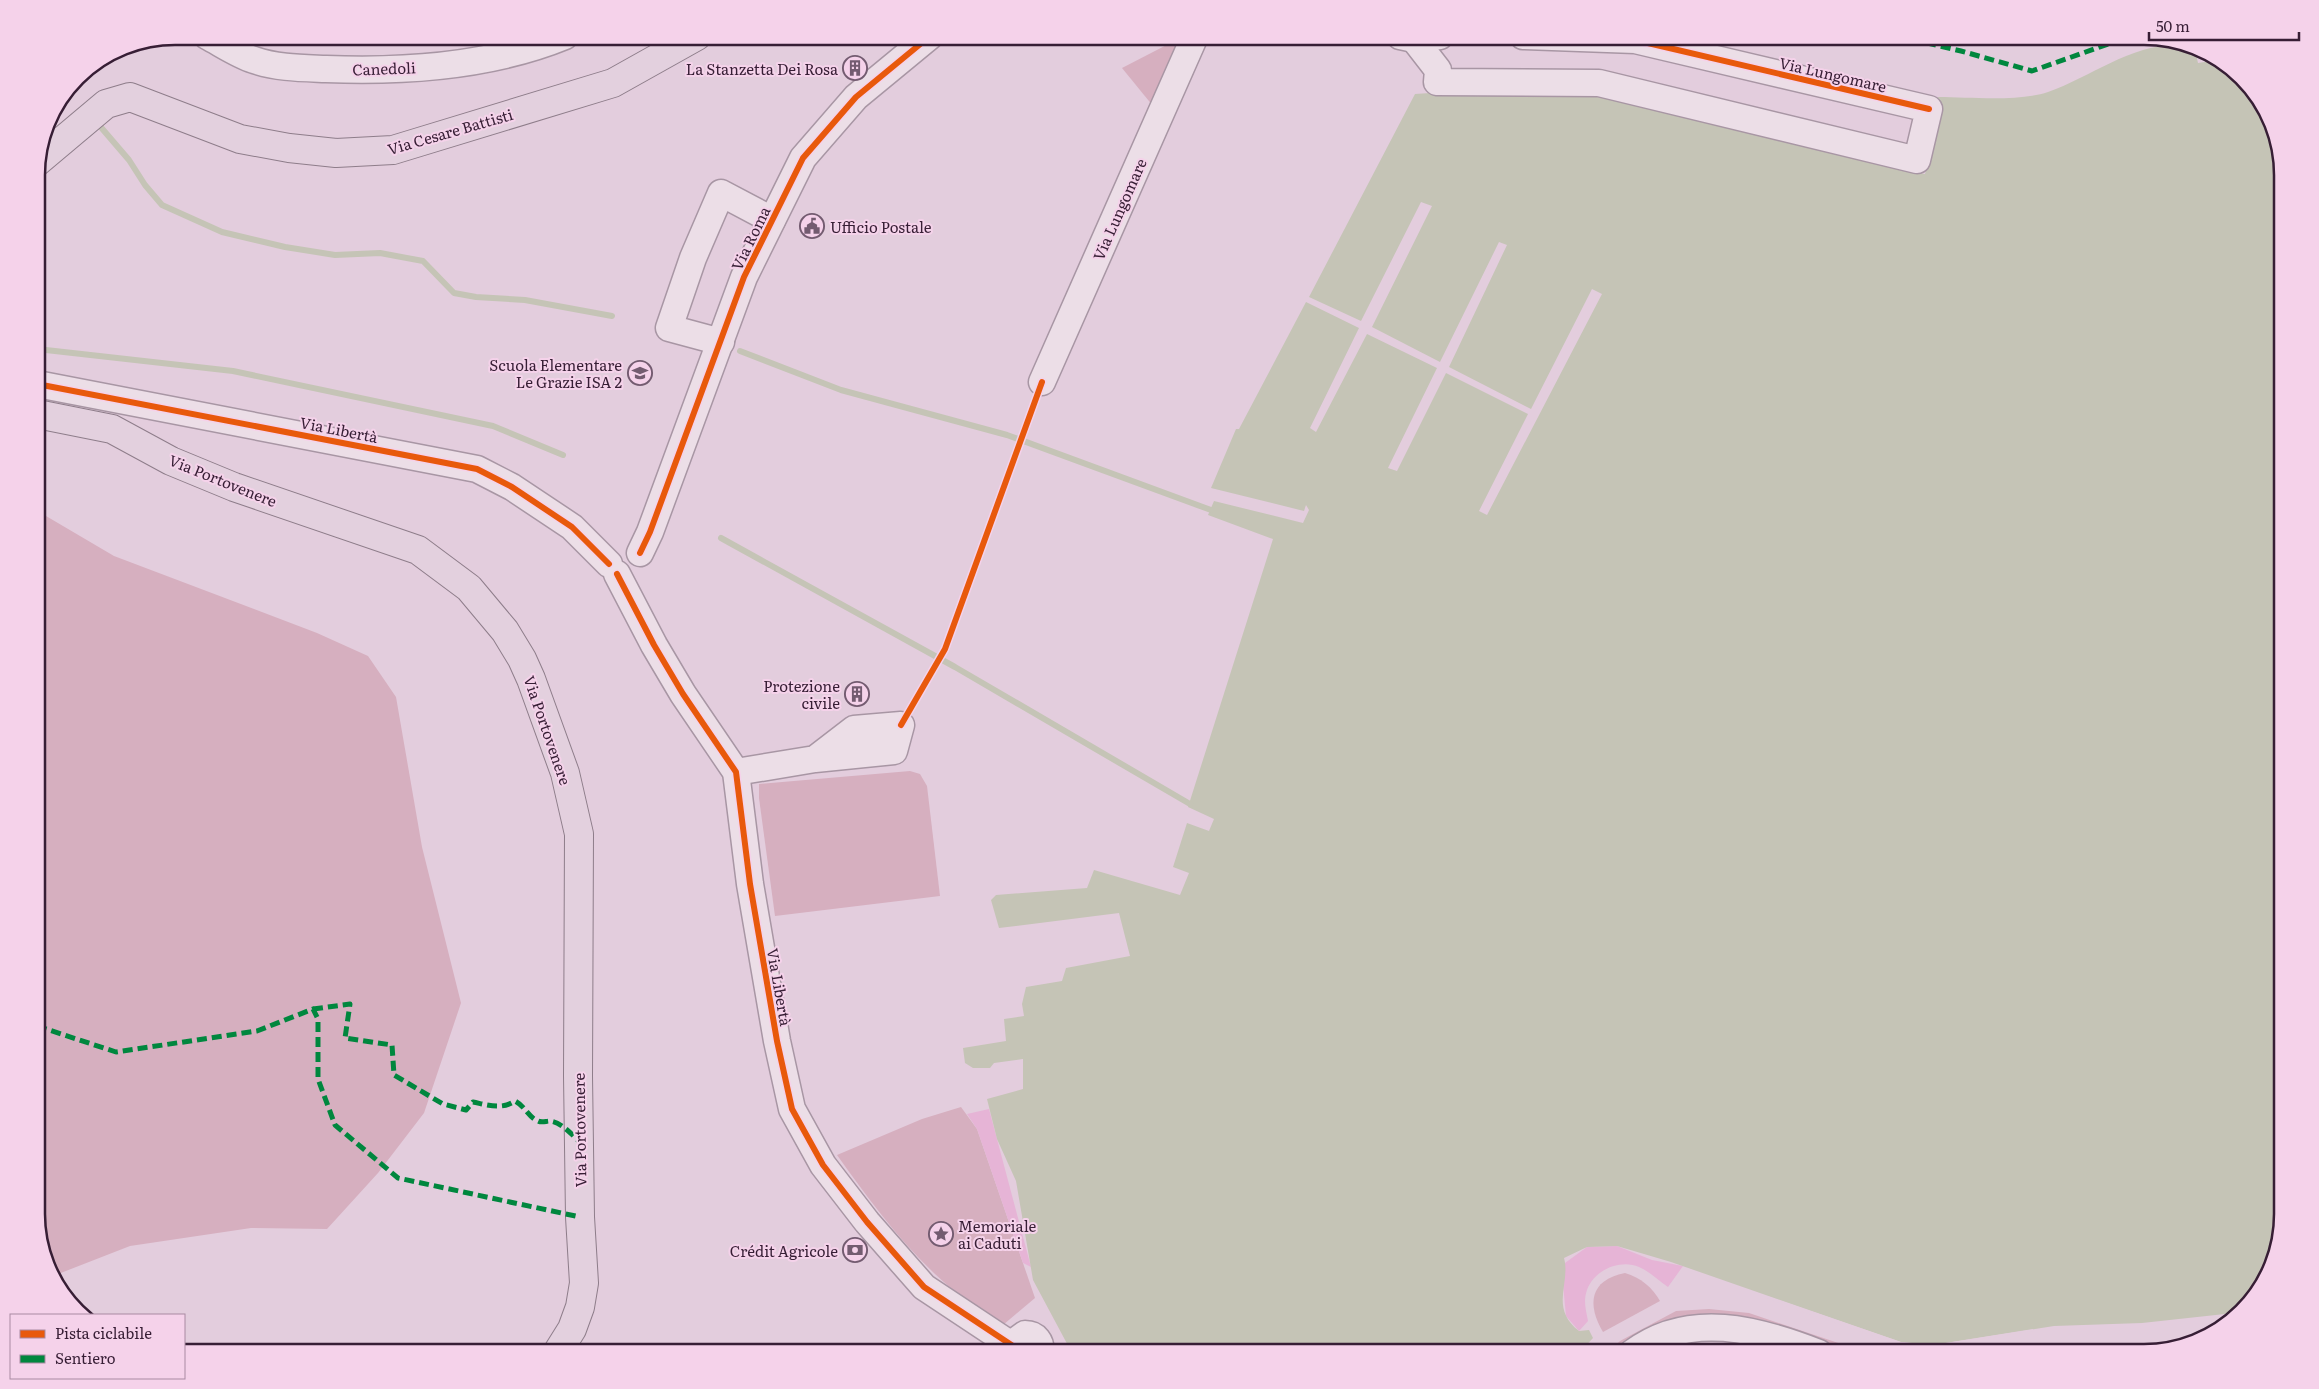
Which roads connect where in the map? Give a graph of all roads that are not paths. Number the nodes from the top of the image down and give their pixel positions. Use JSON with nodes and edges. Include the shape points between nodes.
{"nodes":[{"id":1,"x":225,"y":45,"type":"edge"},
{"id":2,"x":532,"y":45,"type":"edge"},
{"id":3,"x":682,"y":45,"type":"edge"},
{"id":4,"x":919,"y":45,"type":"edge"},
{"id":5,"x":1192,"y":45,"type":"edge"},
{"id":6,"x":1414,"y":45,"type":"edge"},
{"id":7,"x":1656,"y":45,"type":"edge"},
{"id":8,"x":46,"y":155,"type":"edge"},
{"id":9,"x":772,"y":220,"type":"junction"},
{"id":10,"x":721,"y":342,"type":"junction"},
{"id":11,"x":1042,"y":382,"type":"dead end"},
{"id":12,"x":45,"y":386,"type":"edge"},
{"id":13,"x":45,"y":416,"type":"edge"},
{"id":14,"x":628,"y":555,"type":"junction"},
{"id":15,"x":814,"y":759,"type":"dead end"},
{"id":16,"x":736,"y":772,"type":"junction"},
{"id":17,"x":563,"y":1344,"type":"edge"},
{"id":18,"x":1005,"y":1344,"type":"edge"},
{"id":19,"x":1016,"y":1344,"type":"edge"},
{"id":20,"x":1040,"y":1344,"type":"edge"},
{"id":21,"x":1643,"y":1344,"type":"edge"},
{"id":22,"x":1793,"y":1344,"type":"edge"}],
"edges":[{"from":1,"to":2,"type":"street","name":"Canedoli","via":[[254,60],[285,67],[356,70],[472,61]]},
{"from":3,"to":8,"type":"main road","name":"Via Cesare Battisti","via":[[613,84],[393,150],[336,152],[250,141],[130,97],[106,104]]},
{"from":4,"to":9,"type":"street","name":"Via Roma","via":[[856,97],[832,122],[803,158]]},
{"from":5,"to":11,"type":"street","name":"Via Lungomare"},
{"from":6,"to":7,"type":"street","name":"Via Lungomare","via":[[1438,70],[1437,82],[1599,83],[1917,160],[1929,109]]},
{"from":9,"to":10,"type":"street","name":"Via Roma","via":[[744,277]]},
{"from":9,"to":10,"type":"street","name":"Via Roma","via":[[721,193],[693,258],[669,328]]},
{"from":10,"to":14,"type":"street","name":"Via Roma"},
{"from":12,"to":14,"type":"street","name":"Via Libertà","via":[[477,469],[512,487],[572,527]]},
{"from":13,"to":17,"type":"main road","name":"Via Portovenere","via":[[112,429],[171,461],[234,487],[418,550],[469,588],[505,631],[522,659],[565,773],[579,834],[578,1076],[584,1283],[580,1307]]},
{"from":14,"to":16,"type":"street","name":"Via Libertà","via":[[641,620],[683,694]]},
{"from":15,"to":16,"type":"street"},
{"from":16,"to":18,"type":"street","name":"Via Libertà","via":[[750,884],[792,1108],[823,1166],[924,1287]]},
{"from":19,"to":20,"type":"street","via":[[1020,1335],[1029,1334]]},
{"from":21,"to":22,"type":"street","via":[[1690,1328],[1729,1326]]}]}
